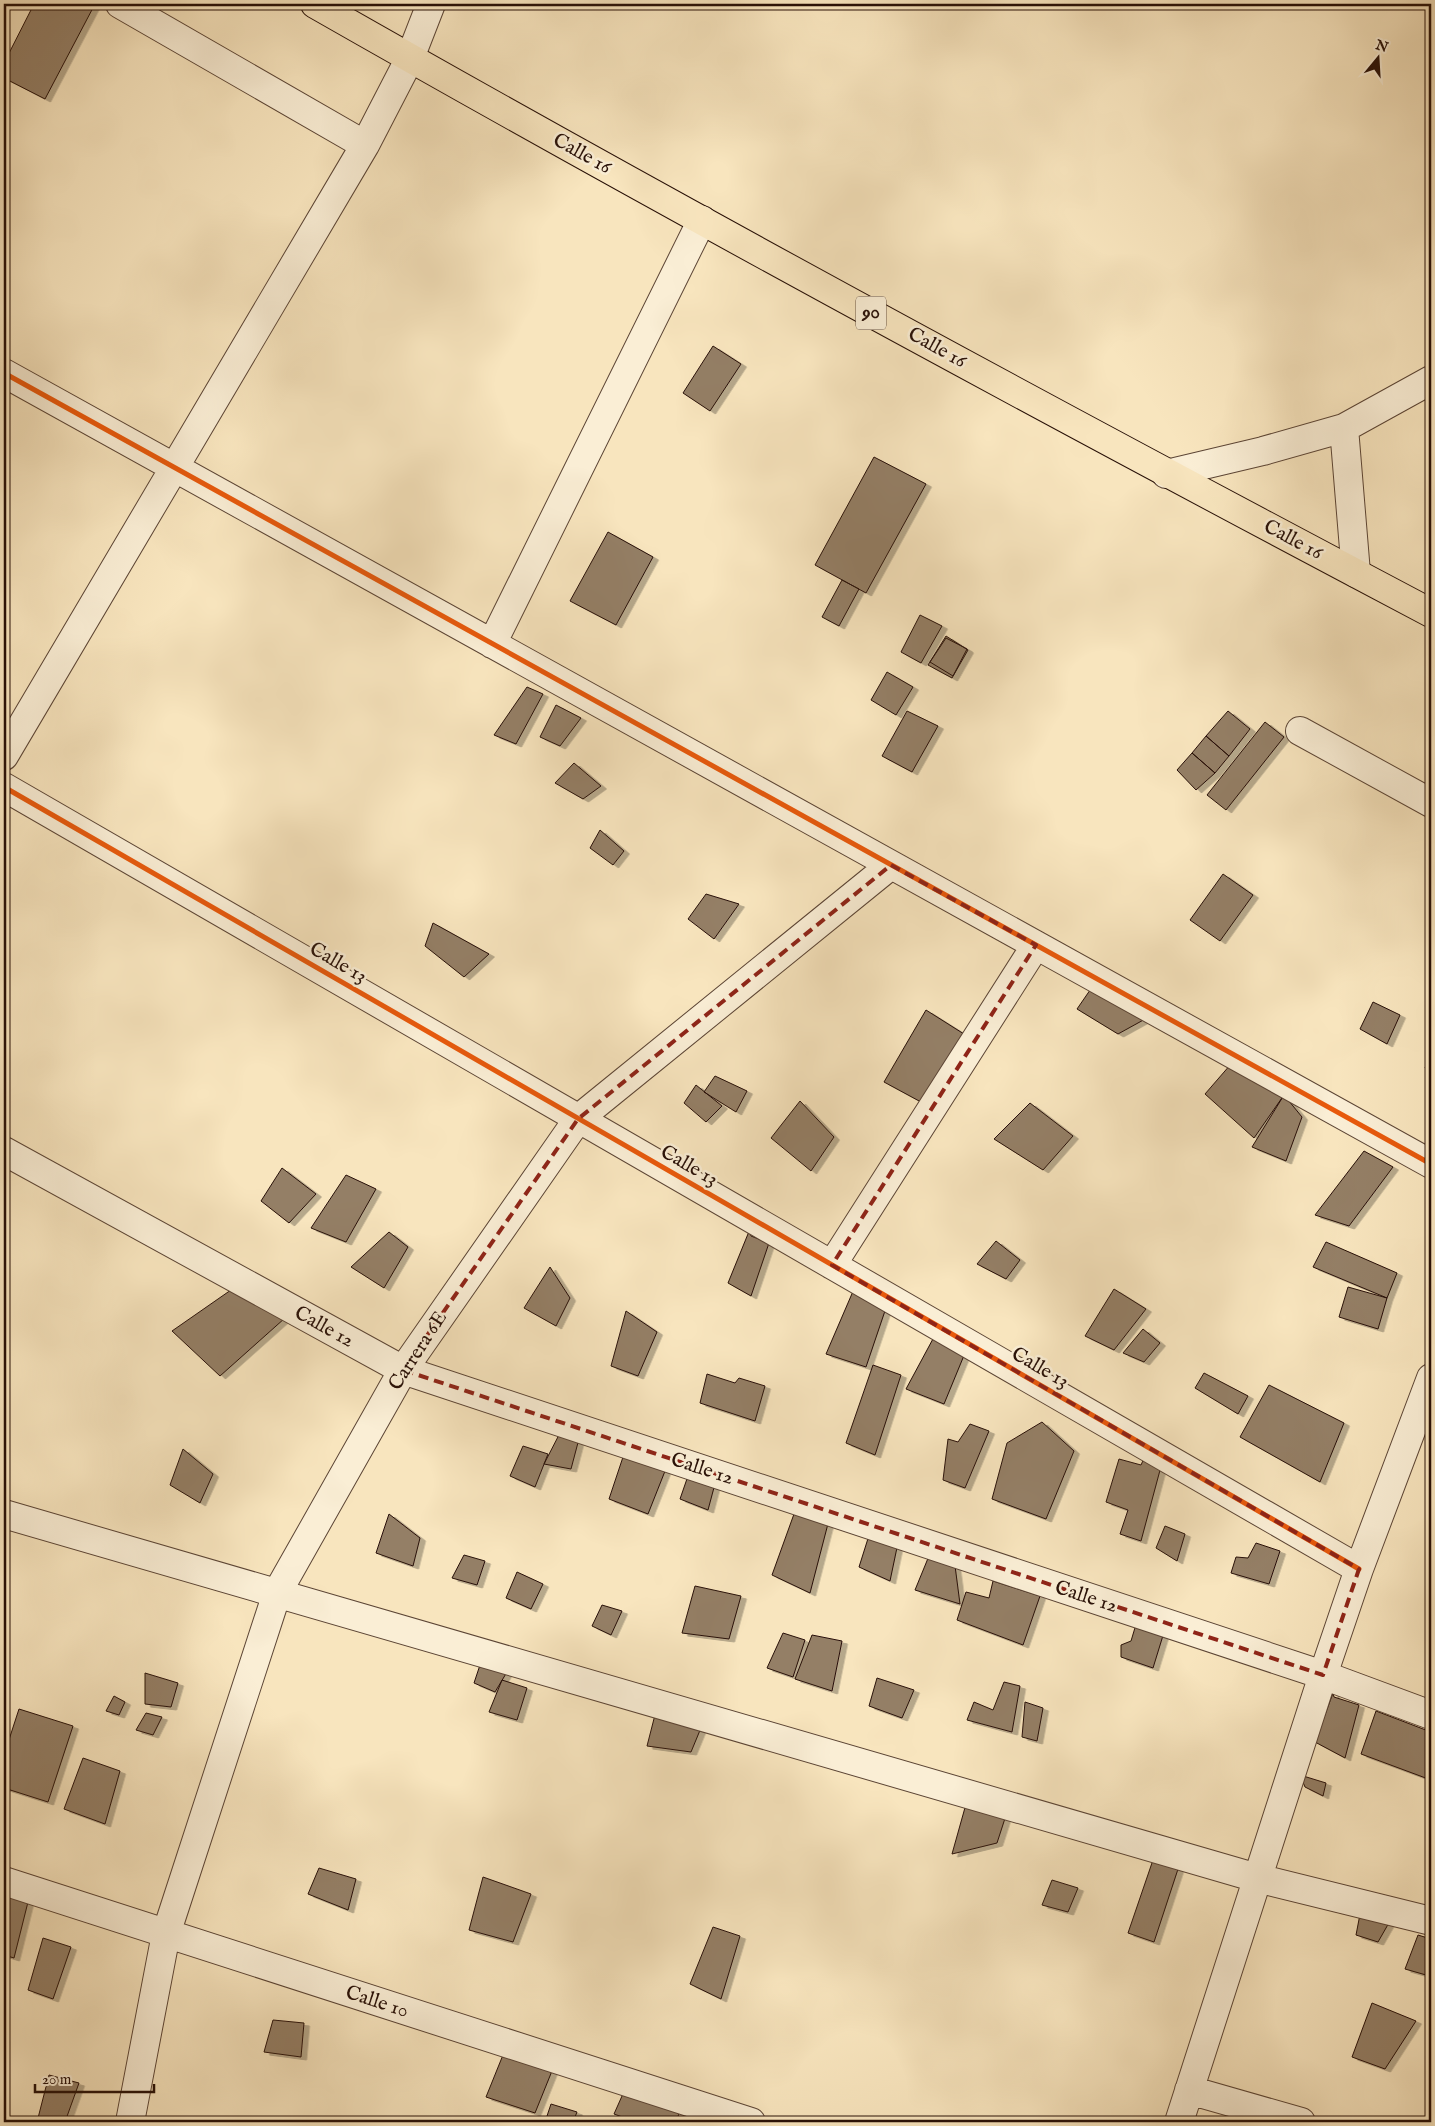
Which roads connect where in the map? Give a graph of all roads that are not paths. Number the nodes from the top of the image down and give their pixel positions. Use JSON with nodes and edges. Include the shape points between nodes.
{"nodes":[{"id":1,"x":120,"y":4,"type":"edge"},
{"id":2,"x":315,"y":4,"type":"edge"},
{"id":3,"x":431,"y":4,"type":"edge"},
{"id":4,"x":410,"y":58,"type":"junction"},
{"id":5,"x":365,"y":145,"type":"junction"},
{"id":6,"x":702,"y":220,"type":"junction"},
{"id":7,"x":4,"y":373,"type":"edge"},
{"id":8,"x":1431,"y":380,"type":"edge"},
{"id":9,"x":1344,"y":428,"type":"junction"},
{"id":10,"x":174,"y":468,"type":"junction"},
{"id":11,"x":1166,"y":474,"type":"junction"},
{"id":12,"x":1356,"y":573,"type":"junction"},
{"id":13,"x":1431,"y":613,"type":"edge"},
{"id":14,"x":492,"y":644,"type":"junction"},
{"id":15,"x":1300,"y":730,"type":"dead end"},
{"id":16,"x":4,"y":756,"type":"edge"},
{"id":17,"x":4,"y":787,"type":"edge"},
{"id":18,"x":1431,"y":802,"type":"edge"},
{"id":19,"x":891,"y":865,"type":"junction"},
{"id":20,"x":1036,"y":945,"type":"junction"},
{"id":21,"x":578,"y":1119,"type":"junction"},
{"id":22,"x":4,"y":1151,"type":"edge"},
{"id":23,"x":1431,"y":1164,"type":"edge"},
{"id":24,"x":832,"y":1266,"type":"junction"},
{"id":25,"x":403,"y":1370,"type":"junction"},
{"id":26,"x":1431,"y":1378,"type":"edge"},
{"id":27,"x":4,"y":1514,"type":"edge"},
{"id":28,"x":1359,"y":1569,"type":"junction"},
{"id":29,"x":277,"y":1593,"type":"junction"},
{"id":30,"x":1322,"y":1675,"type":"junction"},
{"id":31,"x":1431,"y":1715,"type":"edge"},
{"id":32,"x":1258,"y":1878,"type":"junction"},
{"id":33,"x":4,"y":1881,"type":"edge"},
{"id":34,"x":1431,"y":1921,"type":"edge"},
{"id":35,"x":166,"y":1934,"type":"junction"},
{"id":36,"x":1189,"y":2090,"type":"junction"},
{"id":37,"x":130,"y":2122,"type":"edge"},
{"id":38,"x":751,"y":2122,"type":"edge"},
{"id":39,"x":1179,"y":2122,"type":"edge"},
{"id":40,"x":1301,"y":2122,"type":"edge"}],
"edges":[{"from":1,"to":5,"type":"street"},
{"from":2,"to":4,"type":"highway","name":"Calle 16","number":"90"},
{"from":3,"to":4,"type":"street"},
{"from":4,"to":5,"type":"street"},
{"from":4,"to":6,"type":"highway","name":"Calle 16","number":"90"},
{"from":5,"to":10,"type":"street"},
{"from":6,"to":11,"type":"highway","name":"Calle 16","number":"90"},
{"from":6,"to":14,"type":"street"},
{"from":7,"to":10,"type":"street"},
{"from":8,"to":9,"type":"street"},
{"from":9,"to":11,"type":"street"},
{"from":9,"to":12,"type":"street"},
{"from":10,"to":14,"type":"street"},
{"from":10,"to":16,"type":"street"},
{"from":11,"to":12,"type":"highway","name":"Calle 16","number":"90"},
{"from":12,"to":13,"type":"highway","name":"Calle 16","number":"90"},
{"from":14,"to":19,"type":"street"},
{"from":15,"to":18,"type":"street"},
{"from":17,"to":21,"type":"street","name":"Calle 13"},
{"from":19,"to":20,"type":"street"},
{"from":19,"to":21,"type":"street","name":"Carrera 6E"},
{"from":20,"to":23,"type":"street"},
{"from":20,"to":24,"type":"street"},
{"from":21,"to":24,"type":"street","name":"Calle 13"},
{"from":21,"to":25,"type":"street","name":"Carrera 6E"},
{"from":22,"to":25,"type":"street","name":"Calle 12"},
{"from":24,"to":28,"type":"street","name":"Calle 13"},
{"from":25,"to":29,"type":"street","name":"Carrera 6E"},
{"from":25,"to":30,"type":"street","name":"Calle 12"},
{"from":26,"to":28,"type":"street"},
{"from":27,"to":29,"type":"street"},
{"from":28,"to":30,"type":"street"},
{"from":29,"to":32,"type":"street"},
{"from":29,"to":35,"type":"street","name":"Carrera 6E"},
{"from":30,"to":31,"type":"street","name":"Calle 12"},
{"from":30,"to":32,"type":"street"},
{"from":32,"to":34,"type":"street"},
{"from":32,"to":36,"type":"street"},
{"from":33,"to":35,"type":"street","name":"Calle 10"},
{"from":35,"to":37,"type":"street","name":"Carrera 6E"},
{"from":35,"to":38,"type":"street","name":"Calle 10"},
{"from":36,"to":39,"type":"street"},
{"from":36,"to":40,"type":"street"}]}
